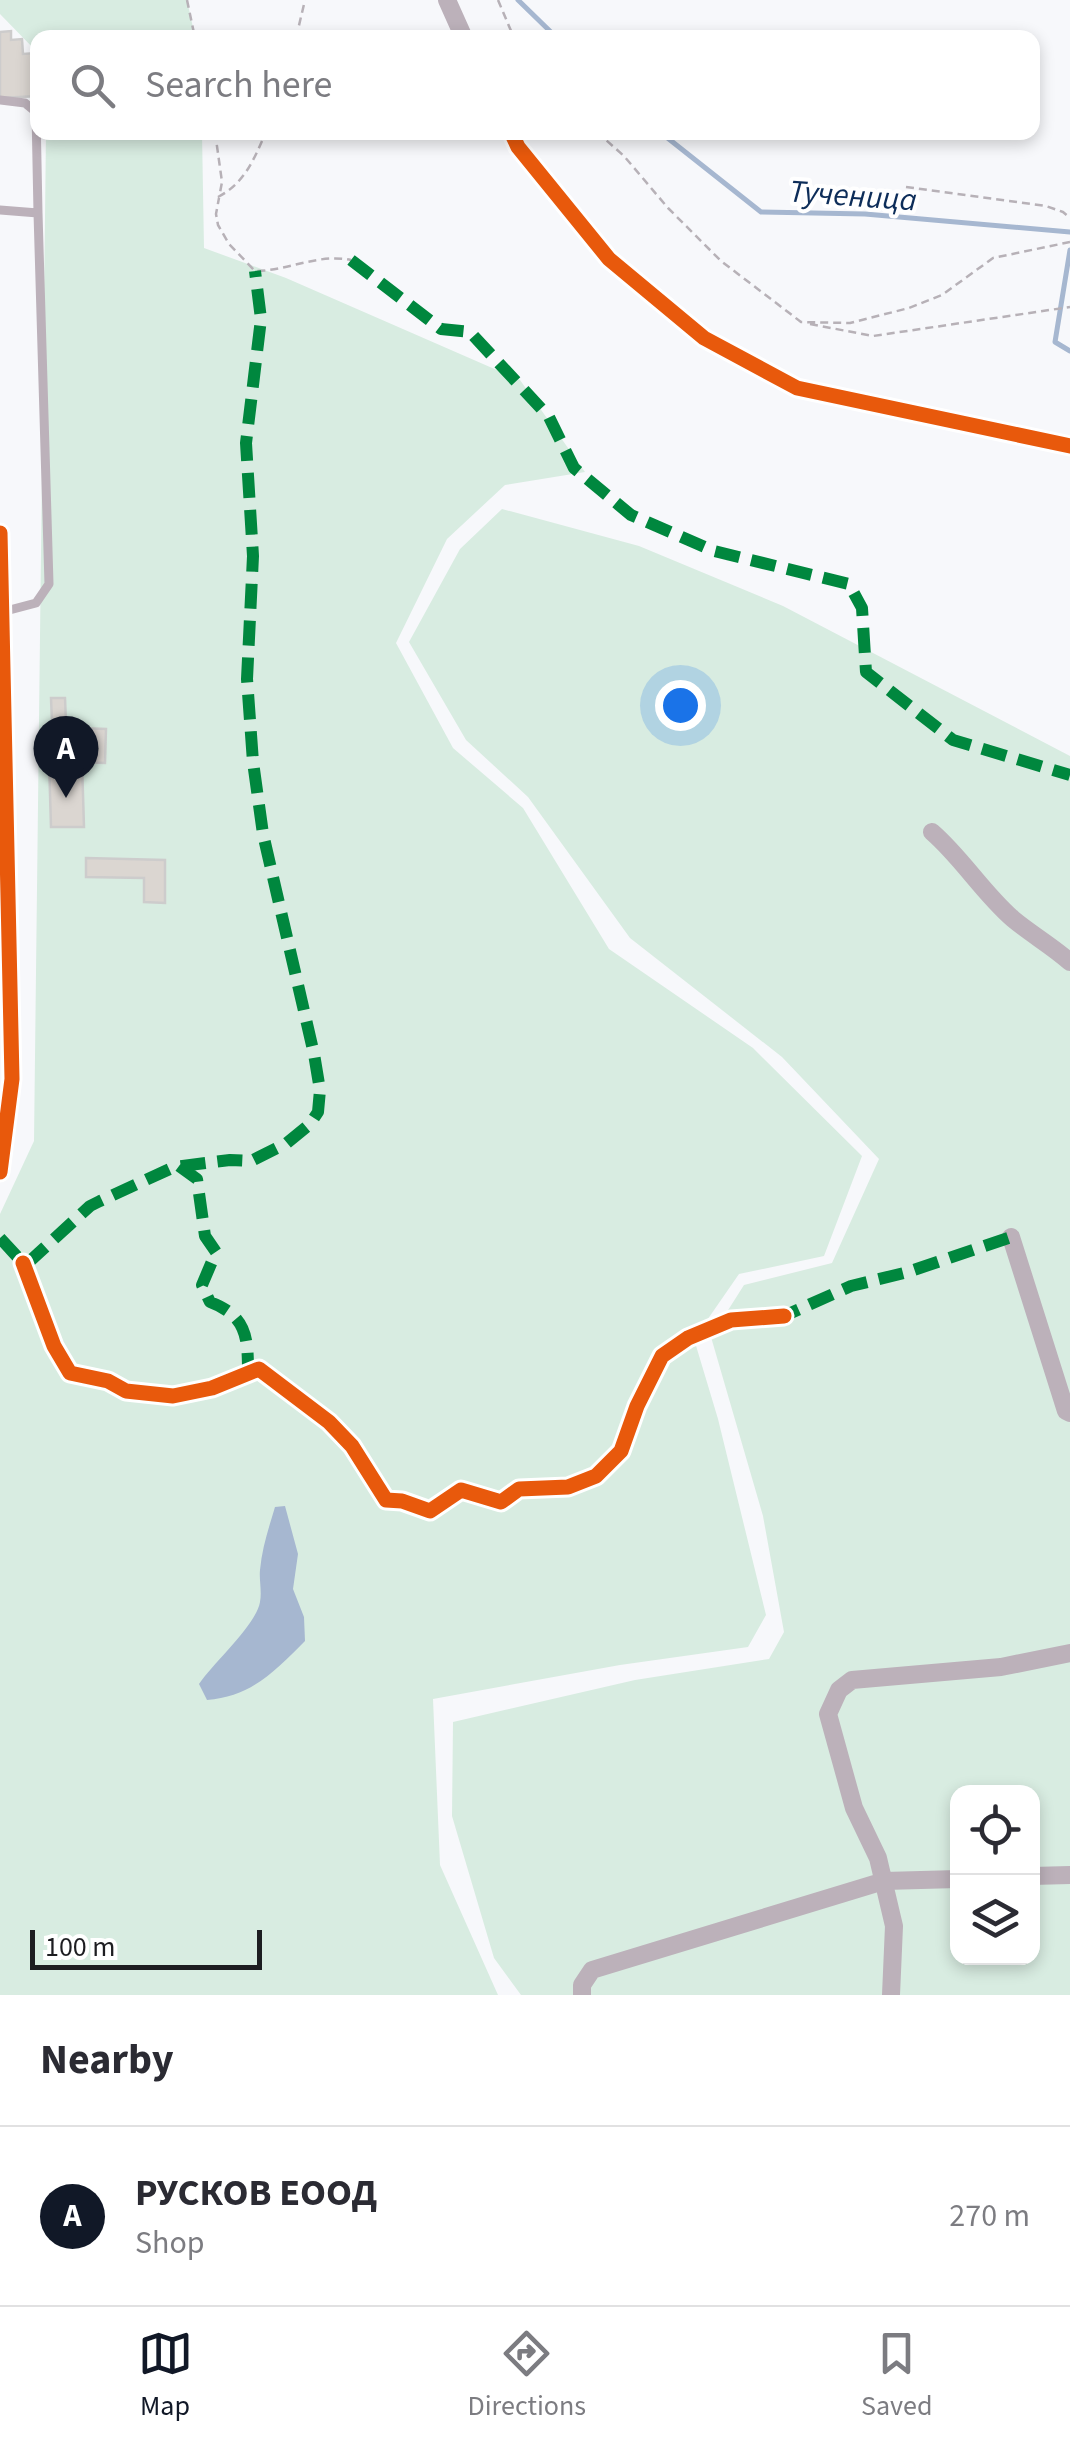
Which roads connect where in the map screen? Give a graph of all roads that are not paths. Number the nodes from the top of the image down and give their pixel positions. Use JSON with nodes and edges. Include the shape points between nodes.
{"nodes":[{"id":1,"x":447,"y":0,"type":"edge"},
{"id":2,"x":460,"y":30,"type":"edge"},
{"id":3,"x":0,"y":100,"type":"edge"},
{"id":4,"x":30,"y":108,"type":"edge"},
{"id":5,"x":37,"y":140,"type":"edge"},
{"id":6,"x":515,"y":140,"type":"edge"},
{"id":7,"x":0,"y":210,"type":"edge"},
{"id":8,"x":38,"y":214,"type":"junction"},
{"id":9,"x":1070,"y":446,"type":"edge"},
{"id":10,"x":0,"y":533,"type":"edge"},
{"id":11,"x":2,"y":612,"type":"edge"},
{"id":12,"x":932,"y":832,"type":"dead end"},
{"id":13,"x":1070,"y":962,"type":"edge"},
{"id":14,"x":0,"y":1172,"type":"edge"},
{"id":15,"x":1011,"y":1236,"type":"dead end"},
{"id":16,"x":1070,"y":1412,"type":"edge"},
{"id":17,"x":1070,"y":1653,"type":"edge"},
{"id":18,"x":1070,"y":1874,"type":"edge"},
{"id":19,"x":1040,"y":1876,"type":"edge"},
{"id":20,"x":950,"y":1878,"type":"edge"},
{"id":21,"x":884,"y":1881,"type":"junction"},
{"id":22,"x":582,"y":1995,"type":"edge"},
{"id":23,"x":890,"y":1995,"type":"edge"}],
"edges":[{"from":1,"to":2,"type":"street"},
{"from":3,"to":4,"type":"lane"},
{"from":5,"to":8,"type":"lane"},
{"from":6,"to":9,"type":"street","via":[[609,259],[704,338],[796,388]]},
{"from":7,"to":8,"type":"lane"},
{"from":8,"to":11,"type":"lane","via":[[49,584],[36,603]]},
{"from":10,"to":11,"type":"street"},
{"from":11,"to":14,"type":"street","via":[[12,1079]]},
{"from":12,"to":13,"type":"street","via":[[1013,919]]},
{"from":15,"to":16,"type":"street"},
{"from":17,"to":21,"type":"street","via":[[1002,1667],[852,1680],[839,1690],[828,1714],[854,1808]]},
{"from":18,"to":19,"type":"street"},
{"from":20,"to":21,"type":"street"},
{"from":21,"to":22,"type":"street","via":[[592,1970]]},
{"from":21,"to":23,"type":"street","via":[[894,1926]]}]}
